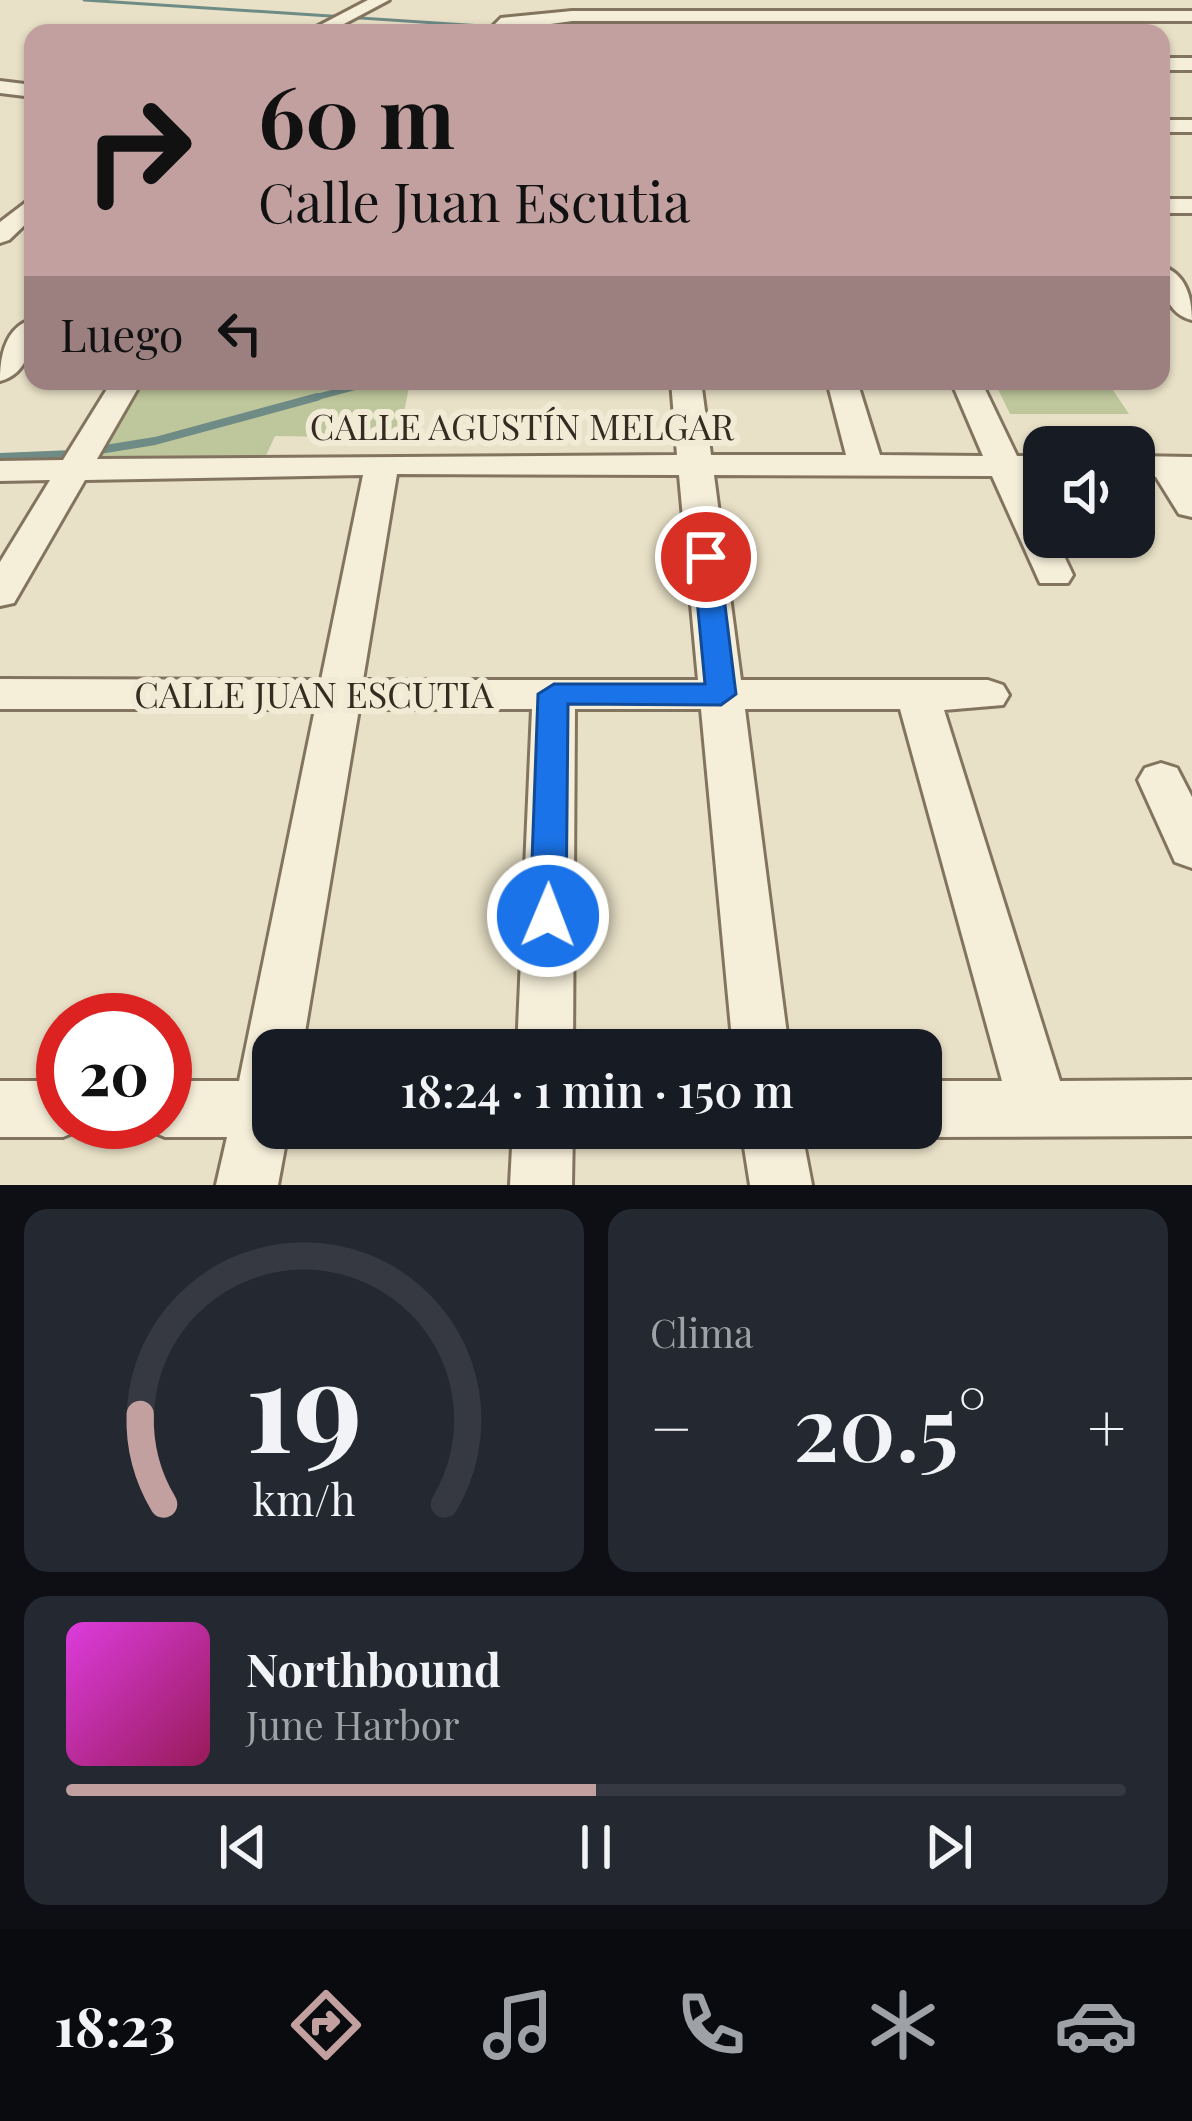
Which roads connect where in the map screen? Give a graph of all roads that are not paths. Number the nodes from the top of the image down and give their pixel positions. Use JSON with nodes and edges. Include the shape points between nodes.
{"nodes":[{"id":1,"x":381,"y":0,"type":"edge"},
{"id":2,"x":1085,"y":0,"type":"edge"},
{"id":3,"x":797,"y":8,"type":"edge"},
{"id":4,"x":945,"y":8,"type":"edge"},
{"id":5,"x":573,"y":16,"type":"edge"},
{"id":6,"x":647,"y":16,"type":"edge"},
{"id":7,"x":726,"y":16,"type":"edge"},
{"id":8,"x":1104,"y":16,"type":"junction"},
{"id":9,"x":1192,"y":16,"type":"edge"},
{"id":10,"x":331,"y":24,"type":"edge"},
{"id":11,"x":504,"y":24,"type":"edge"},
{"id":12,"x":1114,"y":24,"type":"edge"},
{"id":13,"x":1170,"y":35,"type":"edge"},
{"id":14,"x":1184,"y":35,"type":"dead end"},
{"id":15,"x":15,"y":205,"type":"edge"},
{"id":16,"x":0,"y":235,"type":"edge"},
{"id":17,"x":1170,"y":285,"type":"edge"},
{"id":18,"x":1192,"y":311,"type":"edge"},
{"id":19,"x":24,"y":326,"type":"edge"},
{"id":20,"x":0,"y":372,"type":"edge"},
{"id":21,"x":122,"y":390,"type":"edge"},
{"id":22,"x":687,"y":390,"type":"edge"},
{"id":23,"x":845,"y":390,"type":"edge"},
{"id":24,"x":970,"y":390,"type":"edge"},
{"id":25,"x":382,"y":464,"type":"junction"},
{"id":26,"x":696,"y":465,"type":"junction"},
{"id":27,"x":866,"y":465,"type":"junction"},
{"id":28,"x":1005,"y":466,"type":"junction"},
{"id":29,"x":1023,"y":466,"type":"edge"},
{"id":30,"x":1164,"y":467,"type":"edge"},
{"id":31,"x":0,"y":471,"type":"edge"},
{"id":32,"x":73,"y":471,"type":"junction"},
{"id":33,"x":1192,"y":506,"type":"edge"},
{"id":34,"x":1054,"y":575,"type":"dead end"},
{"id":35,"x":0,"y":595,"type":"edge"},
{"id":36,"x":0,"y":694,"type":"edge"},
{"id":37,"x":554,"y":694,"type":"junction"},
{"id":38,"x":721,"y":694,"type":"junction"},
{"id":39,"x":918,"y":695,"type":"junction"},
{"id":40,"x":988,"y":695,"type":"dead end"},
{"id":41,"x":341,"y":696,"type":"junction"},
{"id":42,"x":1161,"y":780,"type":"dead end"},
{"id":43,"x":1192,"y":848,"type":"edge"},
{"id":44,"x":280,"y":1029,"type":"edge"},
{"id":45,"x":546,"y":1029,"type":"edge"},
{"id":46,"x":759,"y":1029,"type":"edge"},
{"id":47,"x":252,"y":1086,"type":"edge"},
{"id":48,"x":192,"y":1102,"type":"edge"},
{"id":49,"x":942,"y":1108,"type":"edge"},
{"id":50,"x":1040,"y":1108,"type":"junction"},
{"id":51,"x":1192,"y":1108,"type":"edge"},
{"id":52,"x":0,"y":1109,"type":"edge"},
{"id":53,"x":36,"y":1109,"type":"edge"},
{"id":54,"x":255,"y":1149,"type":"edge"},
{"id":55,"x":543,"y":1149,"type":"edge"},
{"id":56,"x":775,"y":1149,"type":"edge"},
{"id":57,"x":247,"y":1185,"type":"edge"},
{"id":58,"x":542,"y":1185,"type":"edge"},
{"id":59,"x":781,"y":1185,"type":"edge"}],
"edges":[{"from":1,"to":10,"type":"street"},
{"from":2,"to":8,"type":"street"},
{"from":3,"to":4,"type":"street"},
{"from":3,"to":7,"type":"street"},
{"from":4,"to":8,"type":"street"},
{"from":5,"to":6,"type":"street"},
{"from":5,"to":11,"type":"street"},
{"from":6,"to":7,"type":"street"},
{"from":8,"to":9,"type":"street"},
{"from":8,"to":12,"type":"street"},
{"from":13,"to":14,"type":"street"},
{"from":15,"to":16,"type":"street"},
{"from":17,"to":18,"type":"street"},
{"from":19,"to":20,"type":"street"},
{"from":21,"to":32,"type":"street"},
{"from":22,"to":26,"type":"street"},
{"from":23,"to":27,"type":"street"},
{"from":24,"to":28,"type":"street"},
{"from":25,"to":26,"type":"street","name":"CALLE AGUSTÍN MELGAR"},
{"from":25,"to":32,"type":"street","name":"CALLE AGUSTÍN MELGAR"},
{"from":25,"to":41,"type":"street"},
{"from":26,"to":27,"type":"street","name":"CALLE AGUSTÍN MELGAR"},
{"from":26,"to":38,"type":"street"},
{"from":27,"to":28,"type":"street","name":"CALLE AGUSTÍN MELGAR"},
{"from":28,"to":29,"type":"street","name":"CALLE AGUSTÍN MELGAR"},
{"from":28,"to":34,"type":"street"},
{"from":30,"to":33,"type":"street"},
{"from":31,"to":32,"type":"street","name":"CALLE AGUSTÍN MELGAR"},
{"from":32,"to":35,"type":"street"},
{"from":36,"to":41,"type":"street","name":"CALLE JUAN ESCUTIA"},
{"from":37,"to":38,"type":"street","name":"CALLE JUAN ESCUTIA"},
{"from":37,"to":41,"type":"street","name":"CALLE JUAN ESCUTIA"},
{"from":37,"to":45,"type":"street"},
{"from":38,"to":39,"type":"street","name":"CALLE JUAN ESCUTIA"},
{"from":38,"to":46,"type":"street"},
{"from":39,"to":40,"type":"street","name":"CALLE JUAN ESCUTIA"},
{"from":39,"to":50,"type":"street"},
{"from":41,"to":44,"type":"street"},
{"from":42,"to":43,"type":"street"},
{"from":47,"to":48,"type":"street"},
{"from":49,"to":50,"type":"street"},
{"from":50,"to":51,"type":"street"},
{"from":52,"to":53,"type":"street"},
{"from":54,"to":57,"type":"street"},
{"from":55,"to":58,"type":"street"},
{"from":56,"to":59,"type":"street"}]}
